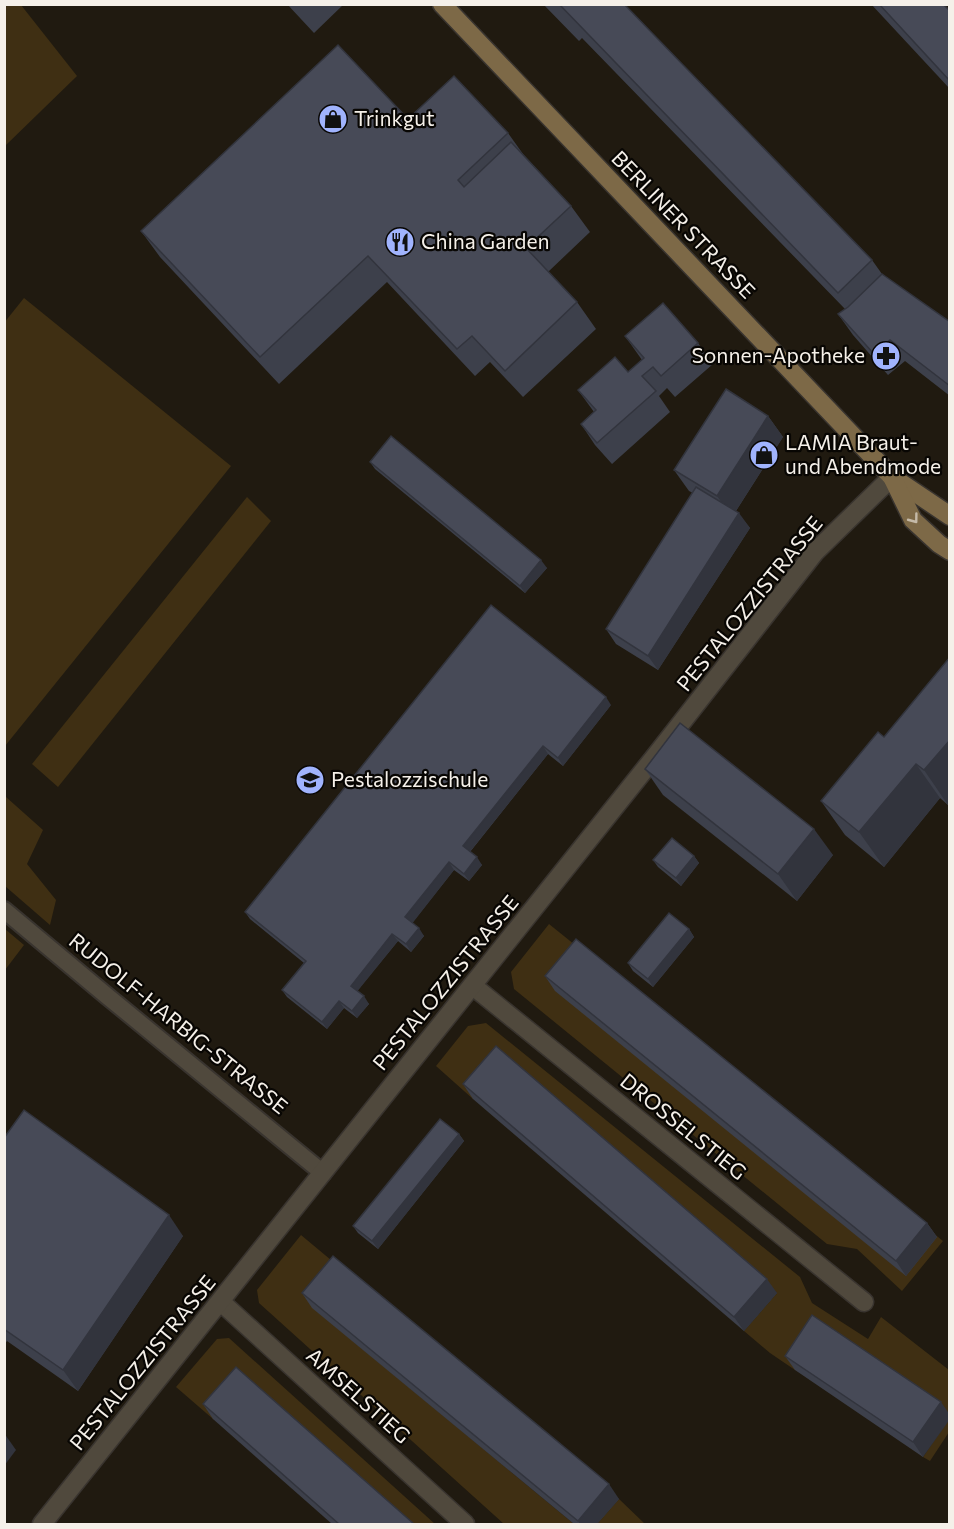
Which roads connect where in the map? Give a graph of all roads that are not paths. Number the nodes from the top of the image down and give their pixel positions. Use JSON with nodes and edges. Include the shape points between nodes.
{"nodes":[{"id":1,"x":442,"y":4,"type":"edge"},
{"id":2,"x":892,"y":477,"type":"junction"},
{"id":3,"x":950,"y":516,"type":"edge"},
{"id":4,"x":950,"y":551,"type":"edge"},
{"id":5,"x":4,"y":910,"type":"edge"},
{"id":6,"x":473,"y":986,"type":"junction"},
{"id":7,"x":323,"y":1173,"type":"junction"},
{"id":8,"x":221,"y":1302,"type":"junction"},
{"id":9,"x":864,"y":1302,"type":"dead end"},
{"id":10,"x":42,"y":1524,"type":"edge"},
{"id":11,"x":465,"y":1524,"type":"edge"}],
"edges":[{"from":1,"to":2,"type":"street","name":"BERLINER STRASSE"},
{"from":2,"to":3,"type":"street","name":"BERLINER STRASSE"},
{"from":2,"to":4,"type":"street","name":"BERLINER STRASSE","one_way":true,"via":[[913,520]]},
{"from":2,"to":6,"type":"street","name":"PESTALOZZISTRASSE","via":[[815,552]]},
{"from":5,"to":7,"type":"lane","name":"RUDOLF-HARBIG-STRASSE"},
{"from":6,"to":7,"type":"street","name":"PESTALOZZISTRASSE"},
{"from":6,"to":9,"type":"street","name":"DROSSELSTIEG"},
{"from":7,"to":8,"type":"street","name":"PESTALOZZISTRASSE"},
{"from":8,"to":10,"type":"street","name":"PESTALOZZISTRASSE"},
{"from":8,"to":11,"type":"street","name":"AMSELSTIEG"}]}
